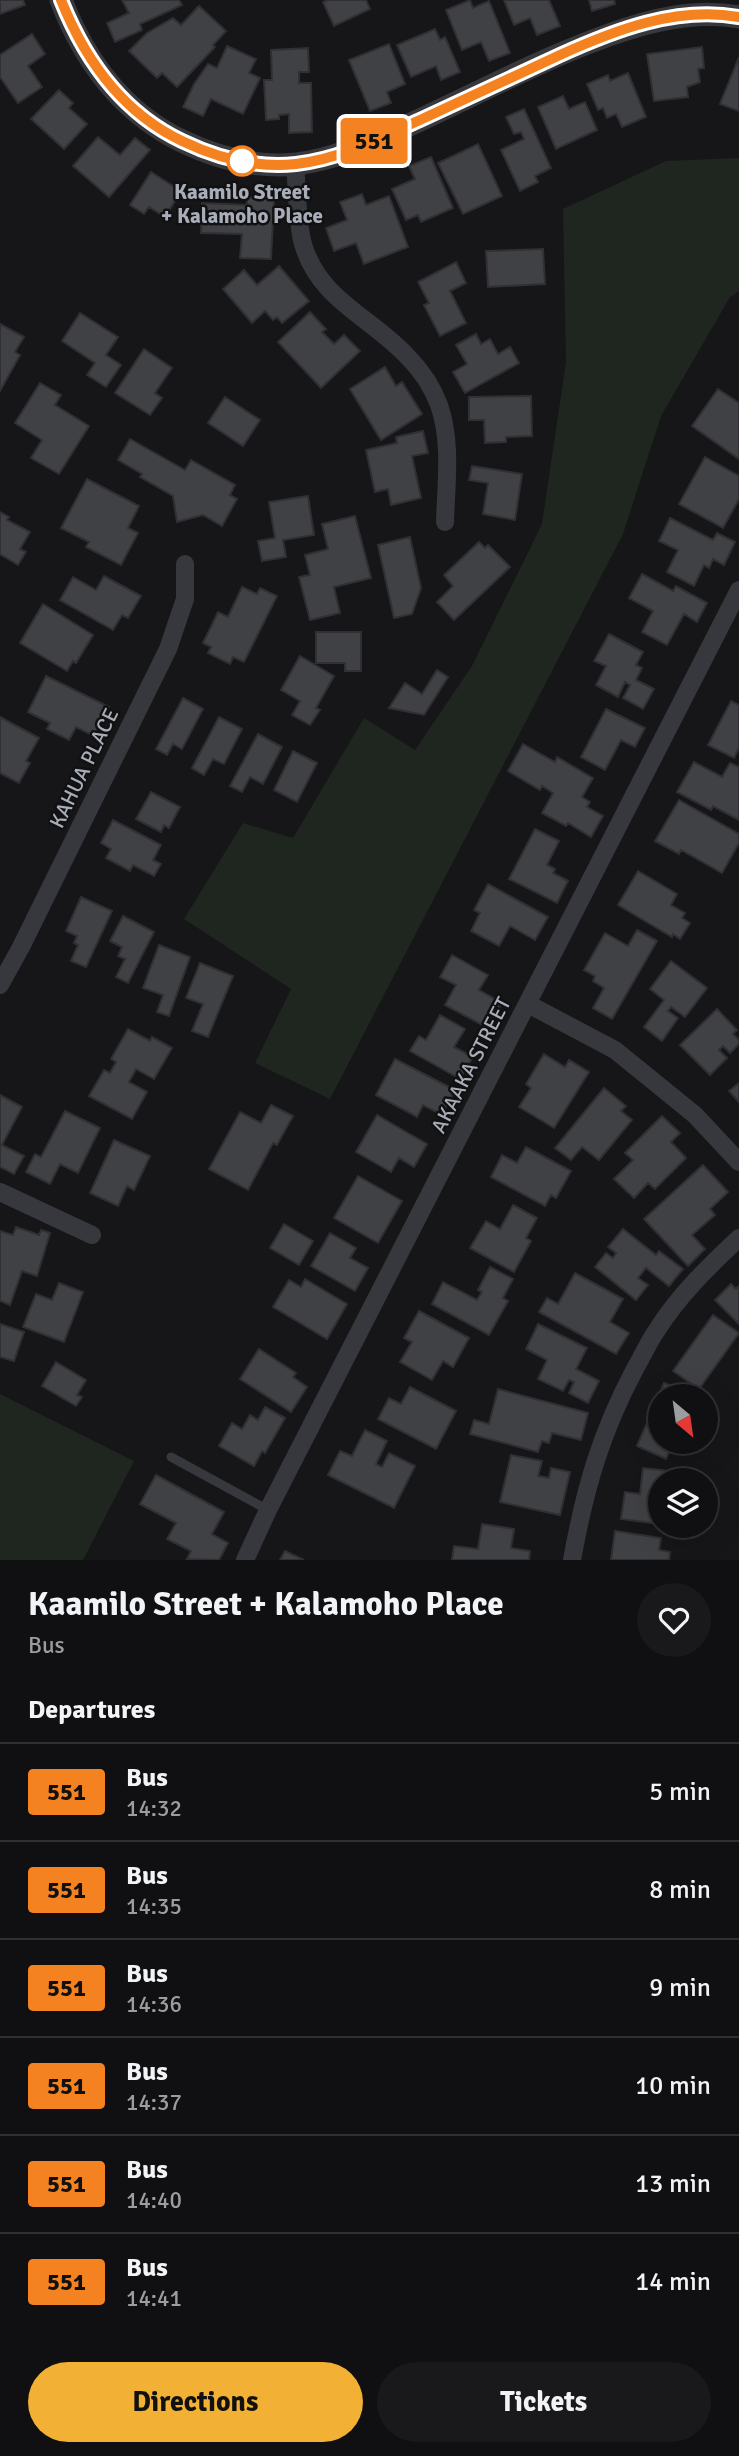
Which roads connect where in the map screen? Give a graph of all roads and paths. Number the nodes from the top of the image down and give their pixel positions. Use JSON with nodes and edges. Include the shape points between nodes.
{"nodes":[{"id":1,"x":61,"y":0,"type":"edge"},
{"id":2,"x":739,"y":17,"type":"edge"},
{"id":3,"x":295,"y":164,"type":"junction"},
{"id":4,"x":445,"y":522,"type":"dead end"},
{"id":5,"x":185,"y":564,"type":"dead end"},
{"id":6,"x":739,"y":590,"type":"edge"},
{"id":7,"x":0,"y":985,"type":"edge"},
{"id":8,"x":528,"y":1004,"type":"junction"},
{"id":9,"x":739,"y":1162,"type":"edge"},
{"id":10,"x":0,"y":1192,"type":"edge"},
{"id":11,"x":92,"y":1236,"type":"dead end"},
{"id":12,"x":739,"y":1238,"type":"edge"},
{"id":13,"x":171,"y":1457,"type":"dead end"},
{"id":14,"x":268,"y":1510,"type":"junction"},
{"id":15,"x":245,"y":1560,"type":"edge"},
{"id":16,"x":572,"y":1560,"type":"edge"}],
"edges":[{"from":1,"to":3,"type":"street","via":[[95,67],[125,103],[165,133],[205,152],[246,162]]},
{"from":2,"to":3,"type":"street","via":[[688,15],[641,23],[585,43],[358,149]]},
{"from":3,"to":4,"type":"street","via":[[302,244],[320,281],[406,354],[427,379],[440,407],[446,440]]},
{"from":5,"to":7,"type":"street","name":"KAHUA PLACE","via":[[185,599],[168,649]]},
{"from":6,"to":8,"type":"street","name":"AKAAKA STREET"},
{"from":8,"to":9,"type":"street","via":[[615,1050],[695,1115]]},
{"from":8,"to":14,"type":"street","name":"AKAAKA STREET"},
{"from":10,"to":11,"type":"street"},
{"from":12,"to":16,"type":"street","via":[[700,1275],[657,1330],[621,1395],[591,1473]]},
{"from":13,"to":14,"type":"lane"},
{"from":14,"to":15,"type":"street","name":"AKAAKA STREET"}]}
